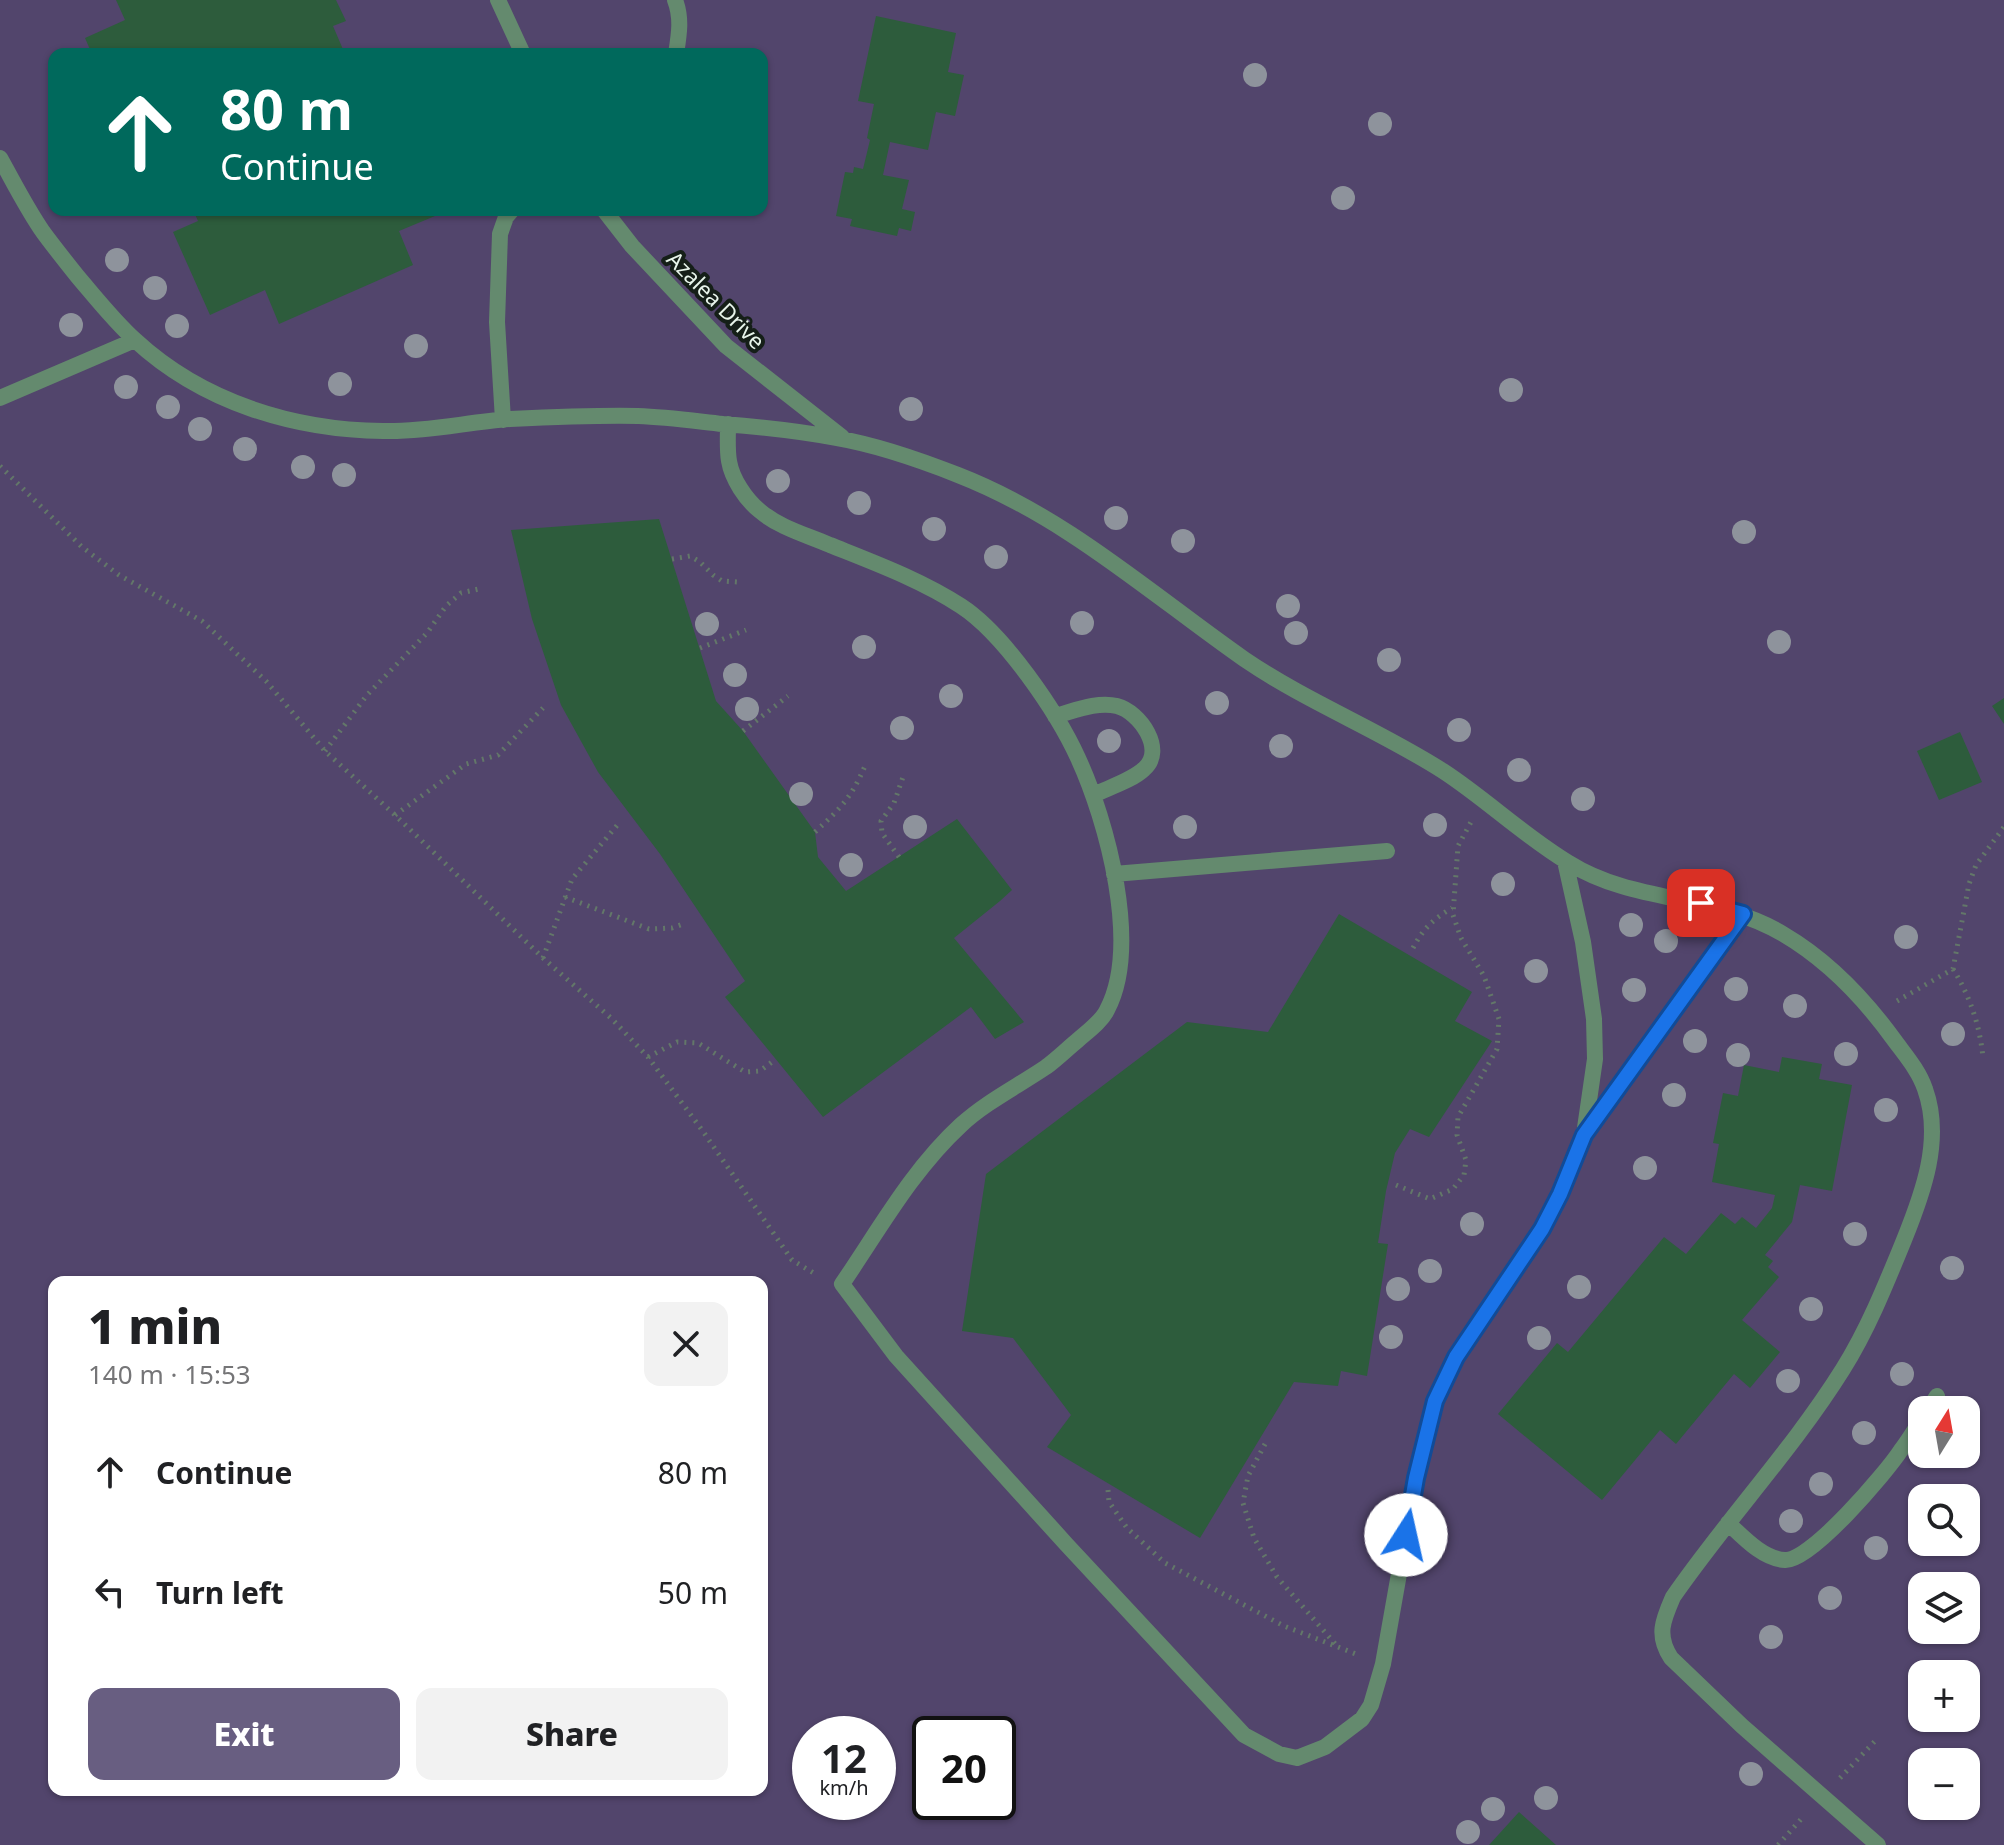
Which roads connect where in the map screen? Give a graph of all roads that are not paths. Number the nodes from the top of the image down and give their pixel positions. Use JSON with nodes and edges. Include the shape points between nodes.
{"nodes":[{"id":1,"x":498,"y":0,"type":"edge"},
{"id":2,"x":675,"y":0,"type":"edge"},
{"id":3,"x":520,"y":48,"type":"edge"},
{"id":4,"x":677,"y":48,"type":"edge"},
{"id":5,"x":0,"y":158,"type":"edge"},
{"id":6,"x":507,"y":216,"type":"edge"},
{"id":7,"x":609,"y":216,"type":"edge"},
{"id":8,"x":135,"y":340,"type":"junction"},
{"id":9,"x":0,"y":398,"type":"edge"},
{"id":10,"x":503,"y":420,"type":"junction"},
{"id":11,"x":728,"y":424,"type":"junction"},
{"id":12,"x":844,"y":439,"type":"junction"},
{"id":13,"x":1055,"y":716,"type":"junction"},
{"id":14,"x":1093,"y":795,"type":"junction"},
{"id":15,"x":1387,"y":851,"type":"dead end"},
{"id":16,"x":1565,"y":861,"type":"junction"},
{"id":17,"x":1114,"y":874,"type":"junction"},
{"id":18,"x":1743,"y":914,"type":"junction"},
{"id":19,"x":1584,"y":1135,"type":"junction"},
{"id":20,"x":1908,"y":1441,"type":"edge"},
{"id":21,"x":1728,"y":1523,"type":"junction"},
{"id":22,"x":1878,"y":1845,"type":"edge"}],
"edges":[{"from":1,"to":3,"type":"lane"},
{"from":2,"to":4,"type":"lane"},
{"from":5,"to":8,"type":"lane","via":[[43,231]]},
{"from":6,"to":10,"type":"lane","via":[[500,234],[497,322]]},
{"from":7,"to":12,"type":"lane","name":"Azalea Drive","via":[[726,346]]},
{"from":8,"to":9,"type":"lane"},
{"from":8,"to":10,"type":"lane","via":[[213,393],[294,422],[380,431]]},
{"from":10,"to":11,"type":"lane","via":[[639,416]]},
{"from":11,"to":12,"type":"lane"},
{"from":11,"to":13,"type":"lane","via":[[732,471],[761,512],[965,608],[1023,669]]},
{"from":12,"to":16,"type":"lane","via":[[959,475],[1020,502],[1278,682],[1447,773]]},
{"from":13,"to":14,"type":"lane"},
{"from":13,"to":14,"type":"lane","via":[[1116,706],[1129,711],[1150,736],[1147,767]]},
{"from":14,"to":17,"type":"lane"},
{"from":15,"to":17,"type":"lane"},
{"from":16,"to":18,"type":"lane","via":[[1624,888]]},
{"from":16,"to":19,"type":"lane","via":[[1594,1019],[1595,1059]]},
{"from":17,"to":19,"type":"lane","via":[[1121,956],[1107,1012],[1049,1065],[961,1125],[925,1162],[842,1284],[896,1356],[1067,1545],[1244,1735],[1279,1754],[1297,1758],[1325,1747],[1362,1719],[1371,1705],[1435,1401],[1456,1357],[1542,1229]]},
{"from":18,"to":19,"type":"lane"},
{"from":18,"to":21,"type":"lane","via":[[1779,931],[1824,963],[1876,1014],[1924,1086],[1932,1139],[1928,1171],[1909,1229],[1847,1362]]},
{"from":20,"to":21,"type":"lane","via":[[1837,1525],[1796,1558],[1773,1557]]},
{"from":21,"to":22,"type":"lane","via":[[1673,1597],[1662,1628],[1663,1646],[1742,1726]]}]}
